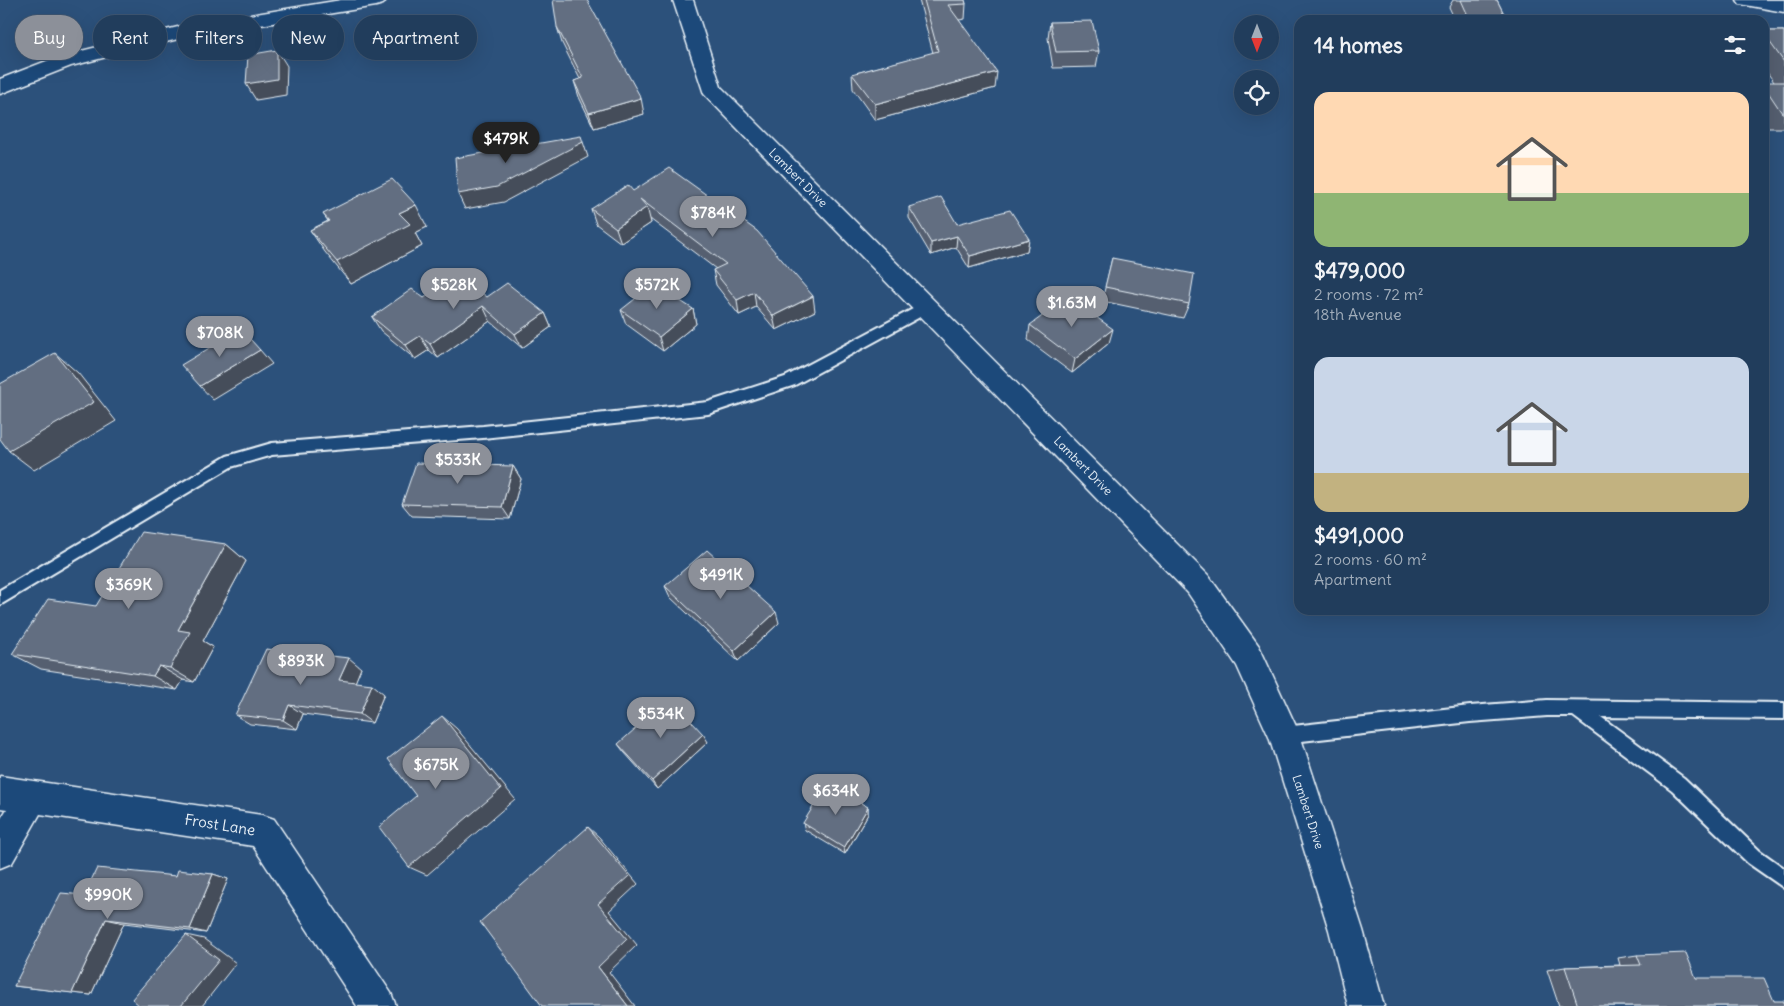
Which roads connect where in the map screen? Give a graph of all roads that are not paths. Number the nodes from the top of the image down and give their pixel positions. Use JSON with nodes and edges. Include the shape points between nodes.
{"nodes":[{"id":1,"x":376,"y":0,"type":"edge"},
{"id":2,"x":683,"y":0,"type":"edge"},
{"id":3,"x":1746,"y":0,"type":"edge"},
{"id":4,"x":1784,"y":6,"type":"edge"},
{"id":5,"x":0,"y":87,"type":"edge"},
{"id":6,"x":926,"y":307,"type":"junction"},
{"id":7,"x":0,"y":598,"type":"edge"},
{"id":8,"x":1577,"y":709,"type":"junction"},
{"id":9,"x":1784,"y":711,"type":"edge"},
{"id":10,"x":1284,"y":735,"type":"junction"},
{"id":11,"x":0,"y":792,"type":"edge"},
{"id":12,"x":32,"y":796,"type":"junction"},
{"id":13,"x":0,"y":851,"type":"edge"},
{"id":14,"x":1784,"y":879,"type":"edge"},
{"id":15,"x":378,"y":1006,"type":"edge"},
{"id":16,"x":1366,"y":1006,"type":"edge"}],
"edges":[{"from":1,"to":5,"type":"street","via":[[182,32],[64,62]]},
{"from":2,"to":6,"type":"street","name":"Lambert Drive","via":[[711,89]]},
{"from":3,"to":4,"type":"street"},
{"from":6,"to":7,"type":"lane","via":[[790,381],[708,408],[483,432],[272,449],[227,462]]},
{"from":6,"to":10,"type":"street","name":"Lambert Drive","via":[[1198,584],[1248,656]]},
{"from":8,"to":9,"type":"lane"},
{"from":8,"to":10,"type":"lane","via":[[1470,714]]},
{"from":8,"to":14,"type":"lane","via":[[1678,784],[1754,857]]},
{"from":10,"to":16,"type":"street","name":"Lambert Drive","via":[[1346,930]]},
{"from":11,"to":12,"type":"street","name":"Frost Lane"},
{"from":12,"to":13,"type":"street"},
{"from":12,"to":15,"type":"street","name":"Frost Lane","via":[[262,832]]}]}
